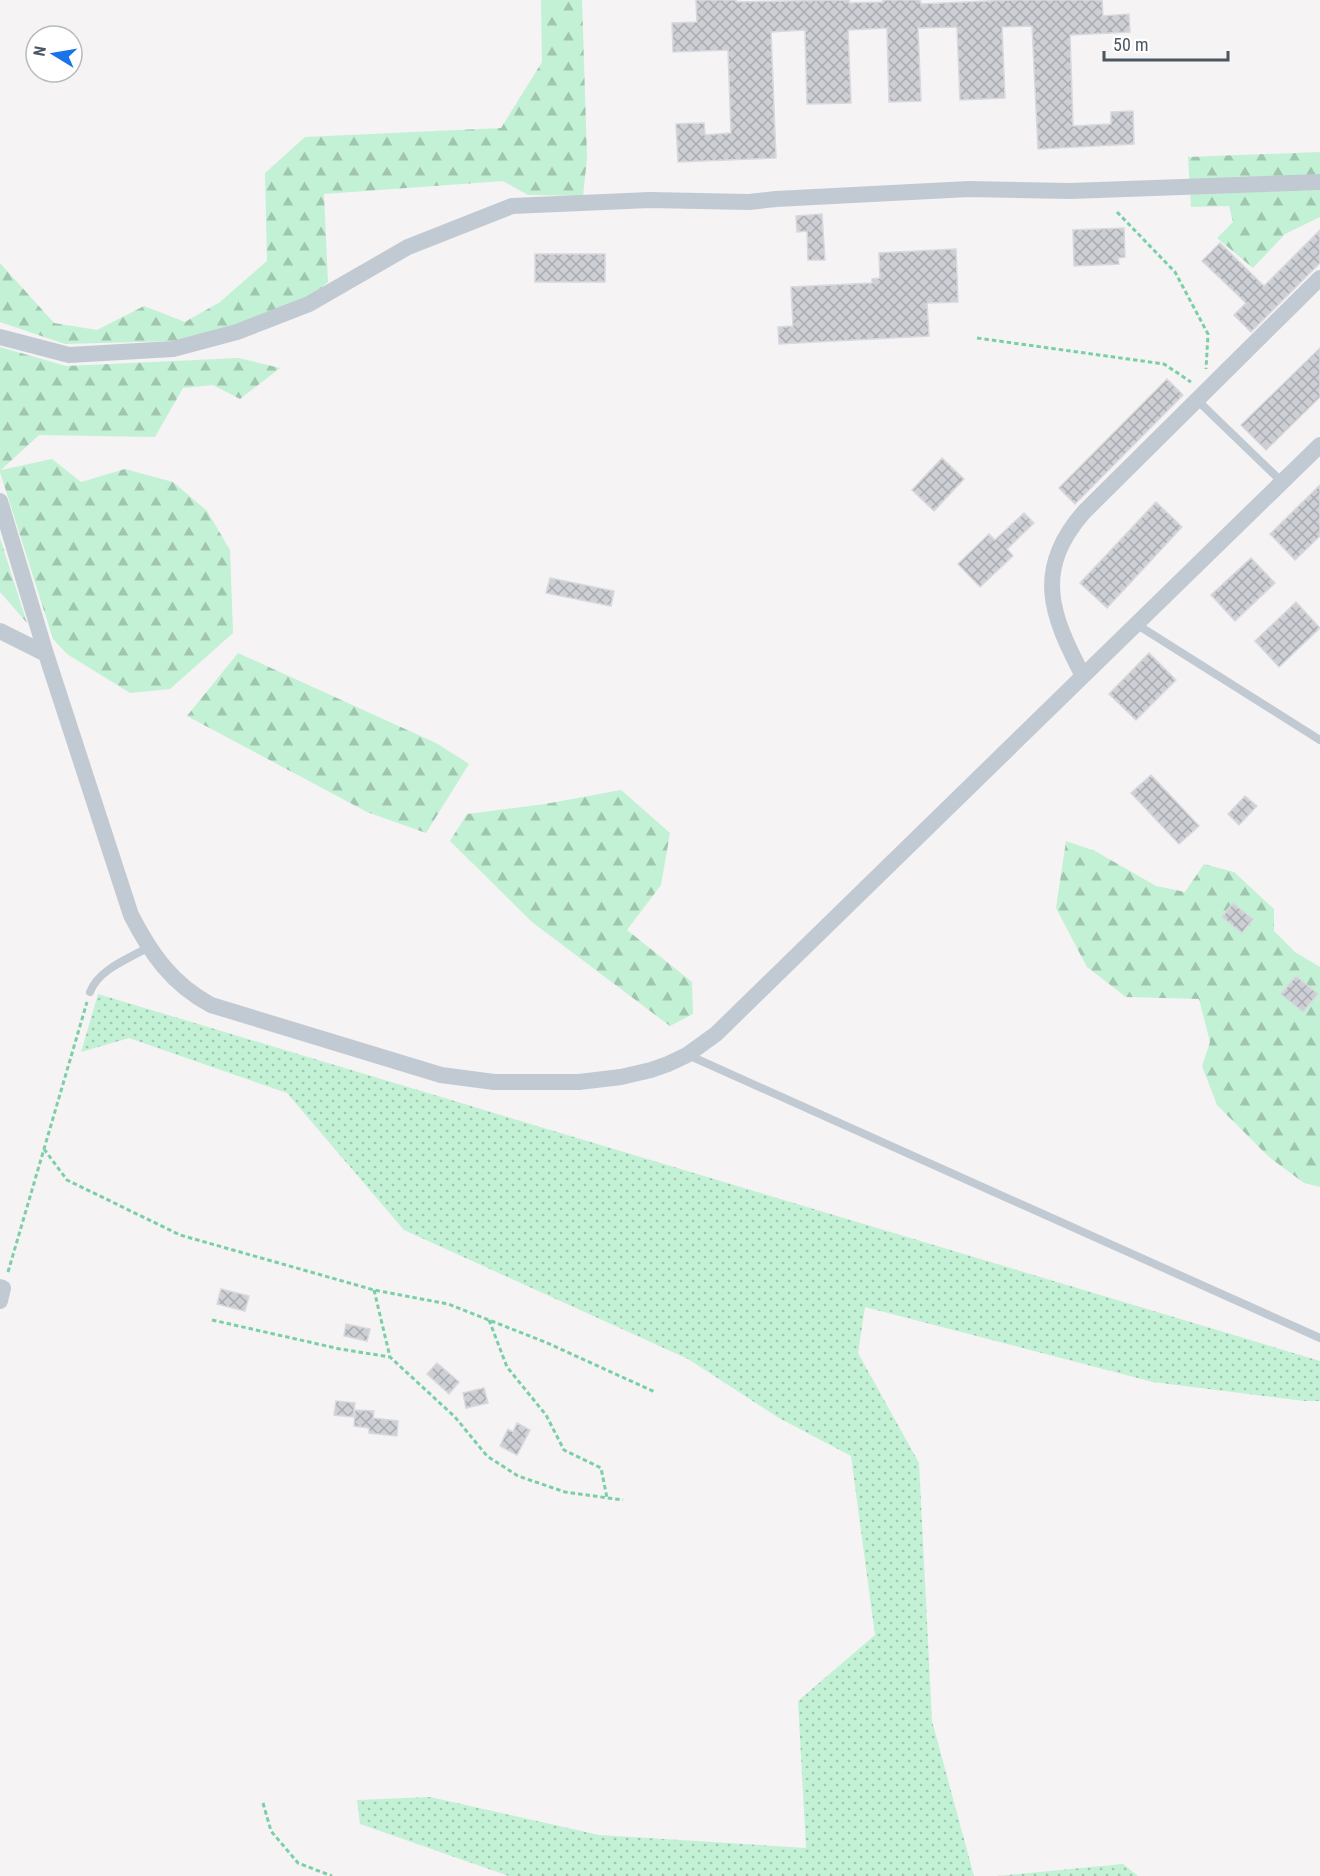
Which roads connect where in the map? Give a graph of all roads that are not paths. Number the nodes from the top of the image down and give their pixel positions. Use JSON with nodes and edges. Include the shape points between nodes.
{"nodes":[{"id":1,"x":1320,"y":182,"type":"edge"},
{"id":2,"x":1320,"y":278,"type":"edge"},
{"id":3,"x":0,"y":336,"type":"edge"},
{"id":4,"x":1201,"y":396,"type":"junction"},
{"id":5,"x":1320,"y":445,"type":"edge"},
{"id":6,"x":1282,"y":482,"type":"junction"},
{"id":7,"x":0,"y":501,"type":"edge"},
{"id":8,"x":1136,"y":624,"type":"junction"},
{"id":9,"x":0,"y":631,"type":"edge"},
{"id":10,"x":46,"y":654,"type":"junction"},
{"id":11,"x":1083,"y":676,"type":"junction"},
{"id":12,"x":1320,"y":740,"type":"edge"},
{"id":13,"x":149,"y":947,"type":"junction"},
{"id":14,"x":90,"y":992,"type":"road end"},
{"id":15,"x":687,"y":1055,"type":"junction"},
{"id":16,"x":1320,"y":1338,"type":"edge"}],
"edges":[{"from":1,"to":3,"type":"street","via":[[1070,191],[969,189],[749,202],[650,200],[513,207],[408,247],[309,304],[237,332],[173,349],[69,355]]},
{"from":2,"to":4,"type":"street"},
{"from":4,"to":6,"type":"lane"},
{"from":4,"to":11,"type":"street","via":[[1084,512],[1062,543],[1054,569],[1052,596],[1061,632]]},
{"from":5,"to":6,"type":"street"},
{"from":6,"to":8,"type":"street"},
{"from":7,"to":10,"type":"street"},
{"from":8,"to":11,"type":"street"},
{"from":8,"to":12,"type":"lane"},
{"from":9,"to":10,"type":"street"},
{"from":10,"to":13,"type":"street","via":[[131,915]]},
{"from":11,"to":15,"type":"street","via":[[716,1034]]},
{"from":13,"to":14,"type":"lane","via":[[98,977]]},
{"from":13,"to":15,"type":"street","via":[[178,982],[211,1005],[454,1078],[579,1082],[651,1070]]},
{"from":15,"to":16,"type":"lane"}]}
